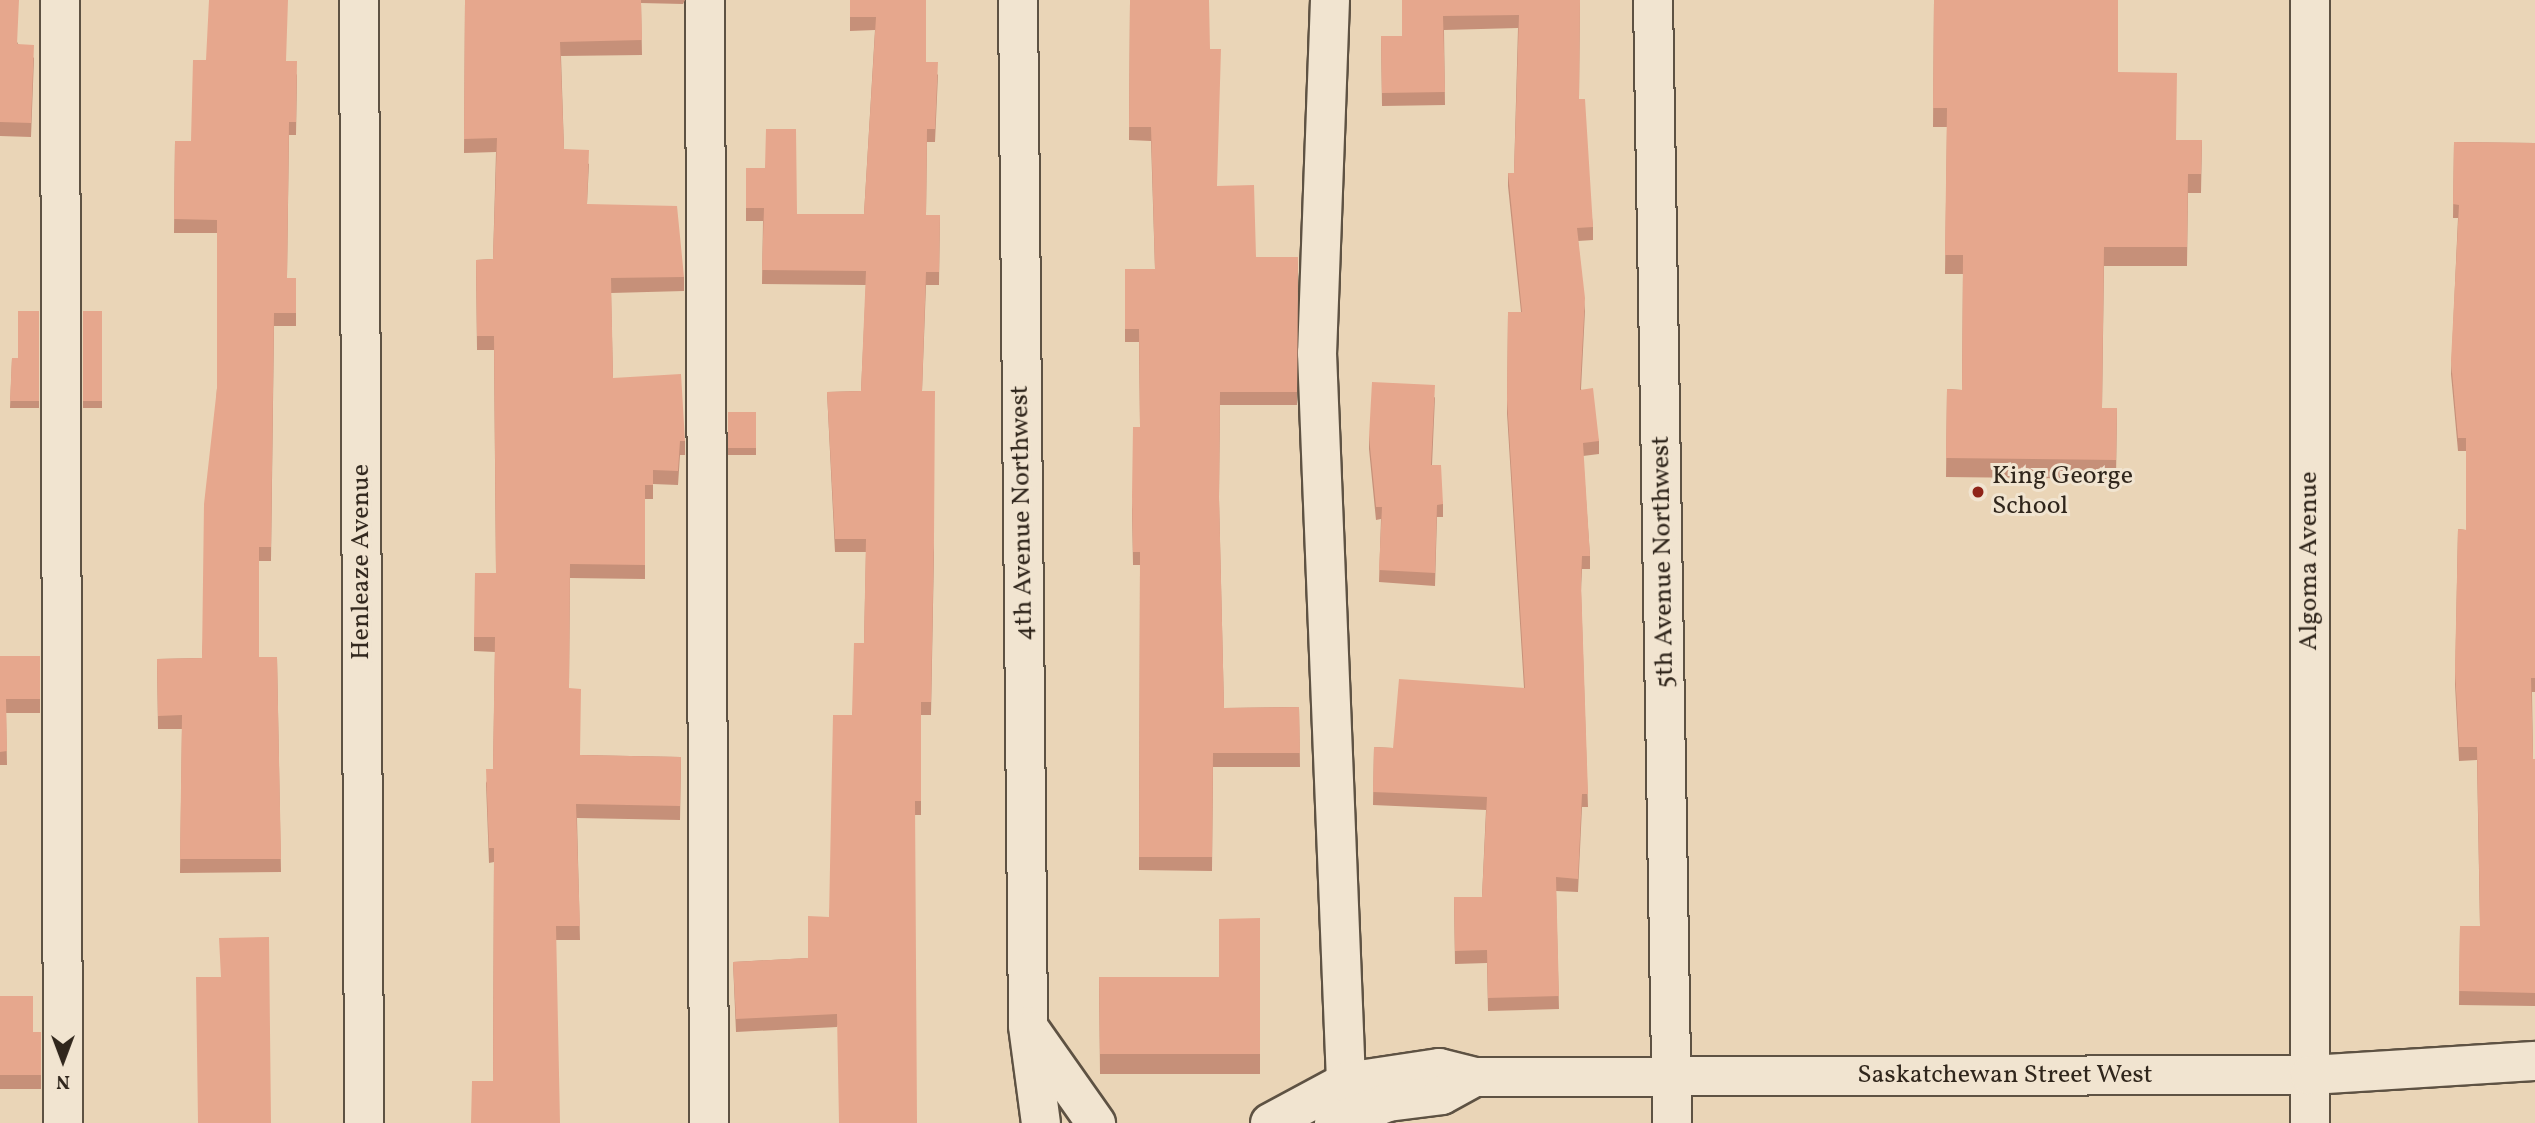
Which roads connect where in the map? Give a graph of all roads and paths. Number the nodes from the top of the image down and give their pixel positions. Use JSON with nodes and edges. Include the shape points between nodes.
{"nodes":[{"id":1,"x":60,"y":0,"type":"edge"},
{"id":2,"x":359,"y":0,"type":"edge"},
{"id":3,"x":705,"y":0,"type":"edge"},
{"id":4,"x":1018,"y":0,"type":"edge"},
{"id":5,"x":1330,"y":0,"type":"edge"},
{"id":6,"x":1653,"y":0,"type":"edge"},
{"id":7,"x":2310,"y":0,"type":"edge"},
{"id":8,"x":1028,"y":1026,"type":"junction"},
{"id":9,"x":2535,"y":1061,"type":"edge"},
{"id":10,"x":2311,"y":1075,"type":"junction"},
{"id":11,"x":1675,"y":1076,"type":"junction"},
{"id":12,"x":1340,"y":1111,"type":"edge"},
{"id":13,"x":62,"y":1123,"type":"edge"},
{"id":14,"x":364,"y":1123,"type":"edge"},
{"id":15,"x":709,"y":1123,"type":"edge"},
{"id":16,"x":1041,"y":1123,"type":"edge"},
{"id":17,"x":1096,"y":1123,"type":"edge"},
{"id":18,"x":1270,"y":1123,"type":"edge"},
{"id":19,"x":1672,"y":1123,"type":"edge"},
{"id":20,"x":2311,"y":1123,"type":"edge"}],
"edges":[{"from":1,"to":13,"type":"street"},
{"from":2,"to":14,"type":"street","name":"Henleaze Avenue"},
{"from":3,"to":15,"type":"street"},
{"from":4,"to":8,"type":"street","name":"4th Avenue Northwest"},
{"from":5,"to":12,"type":"street","via":[[1317,353]]},
{"from":6,"to":11,"type":"street","name":"5th Avenue Northwest"},
{"from":7,"to":10,"type":"street","name":"Algoma Avenue"},
{"from":8,"to":16,"type":"street","name":"4th Avenue Northwest"},
{"from":8,"to":17,"type":"street"},
{"from":9,"to":10,"type":"street","name":"Saskatchewan Street West"},
{"from":10,"to":11,"type":"street","name":"Saskatchewan Street West"},
{"from":10,"to":20,"type":"street","name":"Algoma Avenue"},
{"from":11,"to":12,"type":"street","name":"Saskatchewan Street West","via":[[1474,1077],[1439,1068]]},
{"from":11,"to":19,"type":"street","name":"5th Avenue Northwest"},
{"from":12,"to":18,"type":"street","name":"Saskatchewan Street West"}]}
